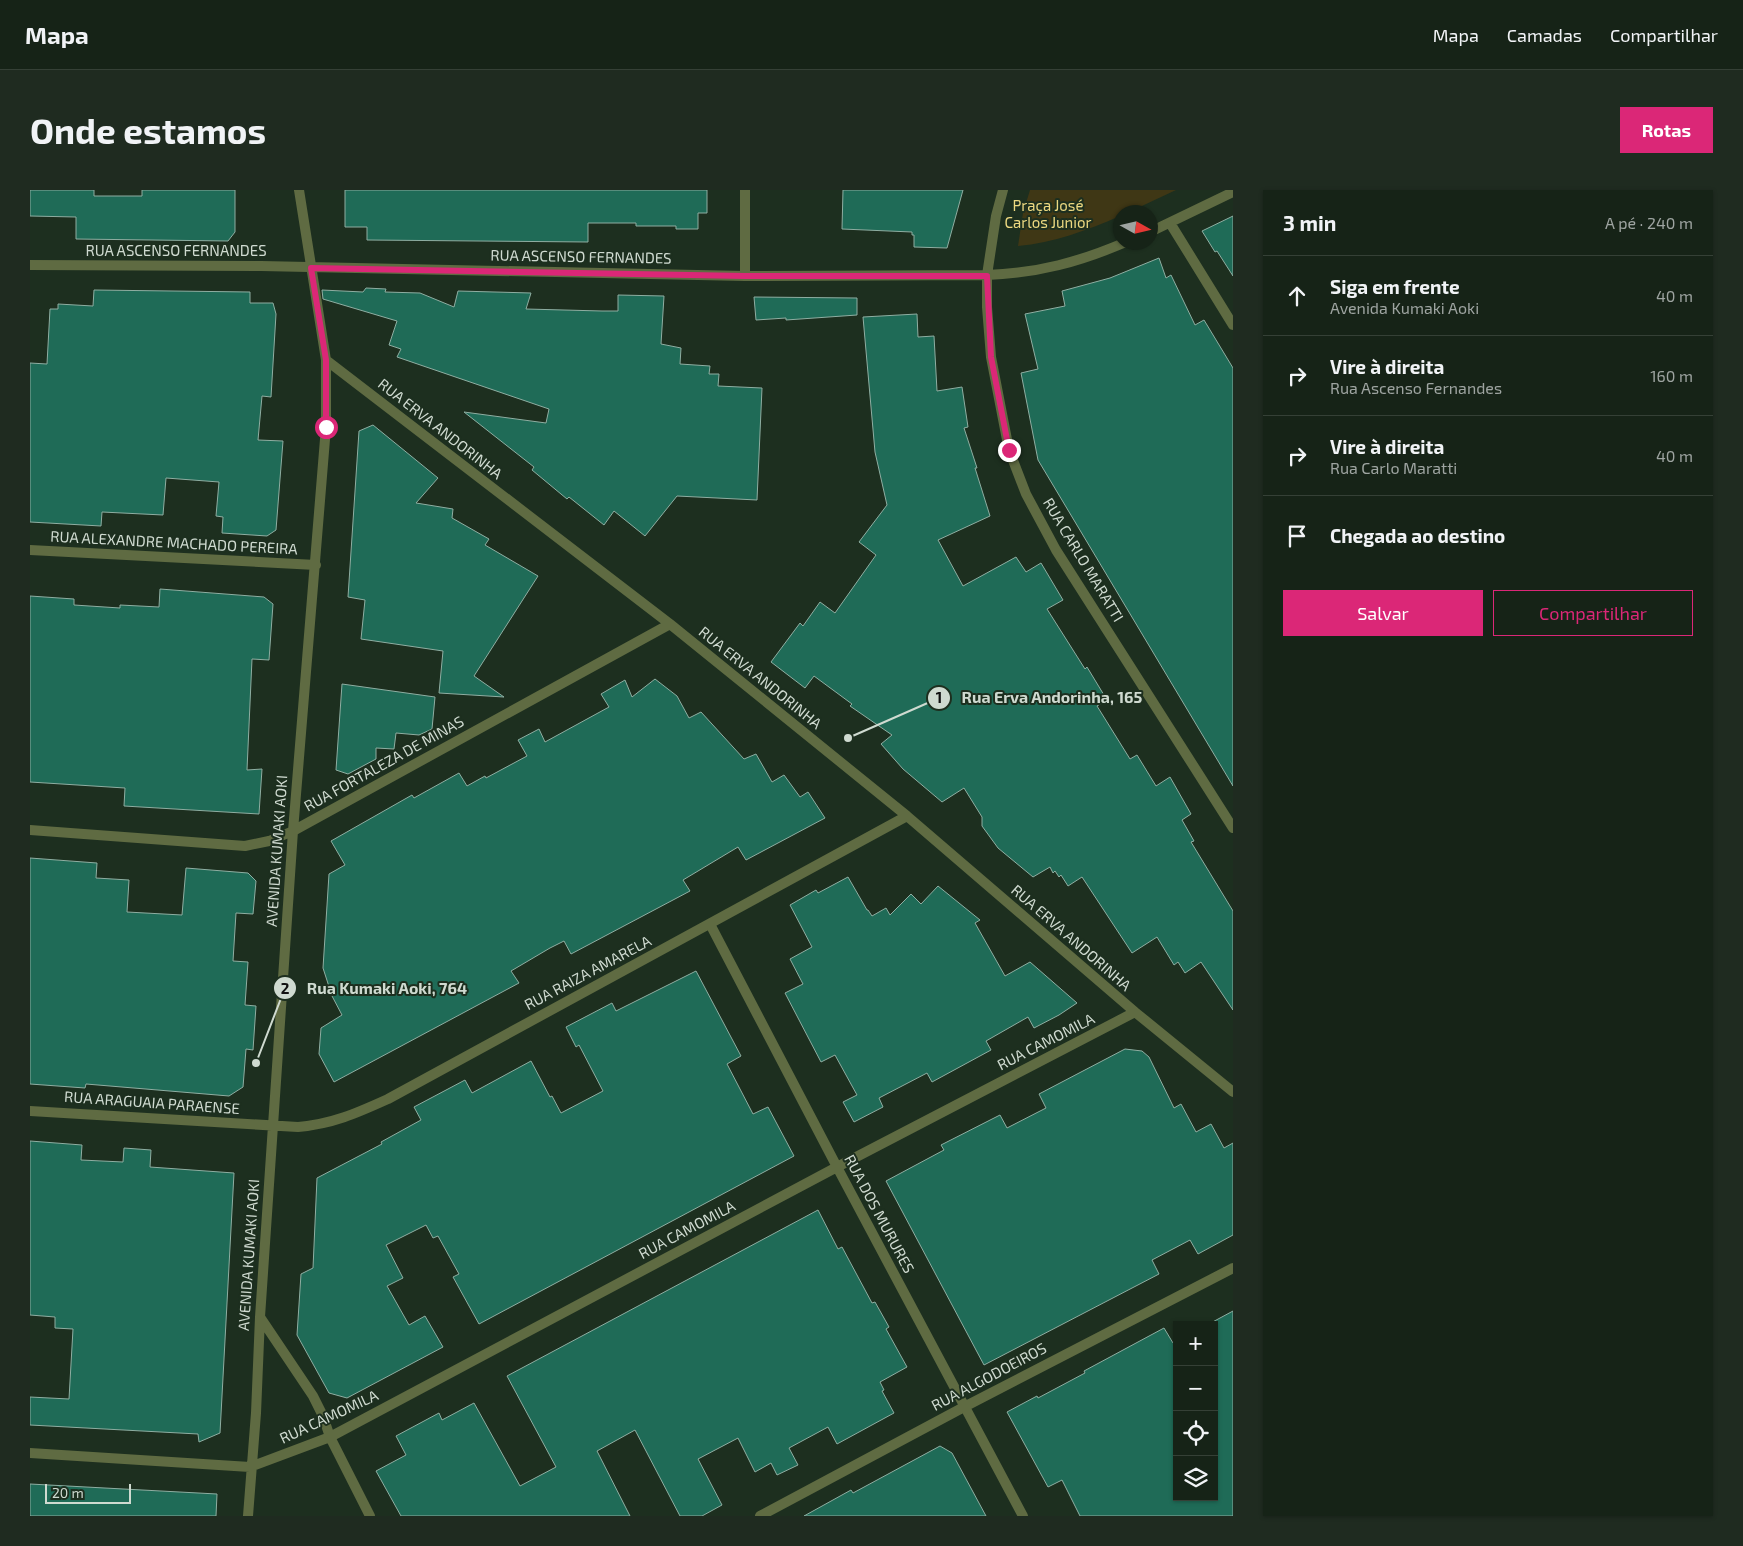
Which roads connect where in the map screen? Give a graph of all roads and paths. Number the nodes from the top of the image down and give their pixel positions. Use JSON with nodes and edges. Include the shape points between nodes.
{"nodes":[{"id":1,"x":299,"y":190,"type":"edge"},
{"id":2,"x":746,"y":190,"type":"edge"},
{"id":3,"x":1003,"y":190,"type":"edge"},
{"id":4,"x":1233,"y":192,"type":"edge"},
{"id":5,"x":1170,"y":223,"type":"junction"},
{"id":6,"x":1158,"y":228,"type":"edge"},
{"id":7,"x":1113,"y":247,"type":"edge"},
{"id":8,"x":30,"y":265,"type":"edge"},
{"id":9,"x":311,"y":268,"type":"junction"},
{"id":10,"x":745,"y":276,"type":"junction"},
{"id":11,"x":987,"y":276,"type":"junction"},
{"id":12,"x":1233,"y":325,"type":"edge"},
{"id":13,"x":326,"y":360,"type":"junction"},
{"id":14,"x":30,"y":550,"type":"edge"},
{"id":15,"x":316,"y":565,"type":"junction"},
{"id":16,"x":670,"y":624,"type":"junction"},
{"id":17,"x":907,"y":816,"type":"junction"},
{"id":18,"x":1233,"y":828,"type":"edge"},
{"id":19,"x":30,"y":830,"type":"edge"},
{"id":20,"x":293,"y":832,"type":"junction"},
{"id":21,"x":710,"y":924,"type":"junction"},
{"id":22,"x":1135,"y":1012,"type":"junction"},
{"id":23,"x":1233,"y":1092,"type":"edge"},
{"id":24,"x":30,"y":1110,"type":"edge"},
{"id":25,"x":273,"y":1126,"type":"junction"},
{"id":26,"x":837,"y":1167,"type":"junction"},
{"id":27,"x":1233,"y":1268,"type":"edge"},
{"id":28,"x":260,"y":1317,"type":"junction"},
{"id":29,"x":964,"y":1407,"type":"junction"},
{"id":30,"x":330,"y":1436,"type":"junction"},
{"id":31,"x":30,"y":1452,"type":"edge"},
{"id":32,"x":250,"y":1466,"type":"junction"},
{"id":33,"x":248,"y":1516,"type":"edge"},
{"id":34,"x":370,"y":1516,"type":"edge"},
{"id":35,"x":760,"y":1516,"type":"edge"},
{"id":36,"x":1023,"y":1516,"type":"edge"}],
"edges":[{"from":1,"to":9,"type":"street","name":"AVENIDA KUMAKI AOKI"},
{"from":2,"to":10,"type":"street"},
{"from":3,"to":11,"type":"street","name":"RUA CARLO MARATTI"},
{"from":4,"to":5,"type":"street"},
{"from":5,"to":6,"type":"street"},
{"from":5,"to":12,"type":"street"},
{"from":7,"to":11,"type":"street","name":"RUA ASCENSO FERNANDES","via":[[1062,266]]},
{"from":8,"to":9,"type":"street","name":"RUA ASCENSO FERNANDES"},
{"from":9,"to":10,"type":"street","name":"RUA ASCENSO FERNANDES"},
{"from":9,"to":13,"type":"street","name":"AVENIDA KUMAKI AOKI"},
{"from":10,"to":11,"type":"street","name":"RUA ASCENSO FERNANDES"},
{"from":11,"to":18,"type":"street","name":"RUA CARLO MARATTI","via":[[991,357],[1009,450],[1026,494],[1056,550]]},
{"from":13,"to":15,"type":"street","name":"AVENIDA KUMAKI AOKI","via":[[326,427]]},
{"from":13,"to":16,"type":"street","name":"RUA ERVA ANDORINHA"},
{"from":14,"to":15,"type":"street","name":"RUA ALEXANDRE MACHADO PEREIRA"},
{"from":15,"to":20,"type":"street","name":"AVENIDA KUMAKI AOKI"},
{"from":16,"to":17,"type":"street","name":"RUA ERVA ANDORINHA"},
{"from":16,"to":20,"type":"street","name":"RUA FORTALEZA DE MINAS"},
{"from":17,"to":21,"type":"street","name":"RUA RAIZA AMARELA"},
{"from":17,"to":22,"type":"street","name":"RUA ERVA ANDORINHA"},
{"from":19,"to":20,"type":"street","name":"RUA FORTALEZA DE MINAS","via":[[246,846]]},
{"from":20,"to":25,"type":"street","name":"AVENIDA KUMAKI AOKI"},
{"from":21,"to":25,"type":"street","name":"RUA RAIZA AMARELA","via":[[354,1115],[321,1125]]},
{"from":21,"to":26,"type":"street","name":"RUA DOS MURURES"},
{"from":22,"to":23,"type":"street","name":"RUA ERVA ANDORINHA"},
{"from":22,"to":26,"type":"street","name":"RUA CAMOMILA"},
{"from":24,"to":25,"type":"street","name":"RUA ARAGUAIA PARAENSE"},
{"from":25,"to":28,"type":"street","name":"AVENIDA KUMAKI AOKI"},
{"from":26,"to":29,"type":"street","name":"RUA DOS MURURES"},
{"from":26,"to":30,"type":"street","name":"RUA CAMOMILA"},
{"from":27,"to":29,"type":"street","name":"RUA ALGODOEIROS"},
{"from":28,"to":30,"type":"street","via":[[313,1396]]},
{"from":28,"to":32,"type":"street","name":"AVENIDA KUMAKI AOKI"},
{"from":29,"to":35,"type":"street","name":"RUA ALGODOEIROS"},
{"from":29,"to":36,"type":"street","name":"RUA DOS MURURES"},
{"from":30,"to":32,"type":"street","name":"RUA CAMOMILA"},
{"from":30,"to":34,"type":"street"},
{"from":31,"to":32,"type":"street"},
{"from":32,"to":33,"type":"street","name":"AVENIDA KUMAKI AOKI"}]}
